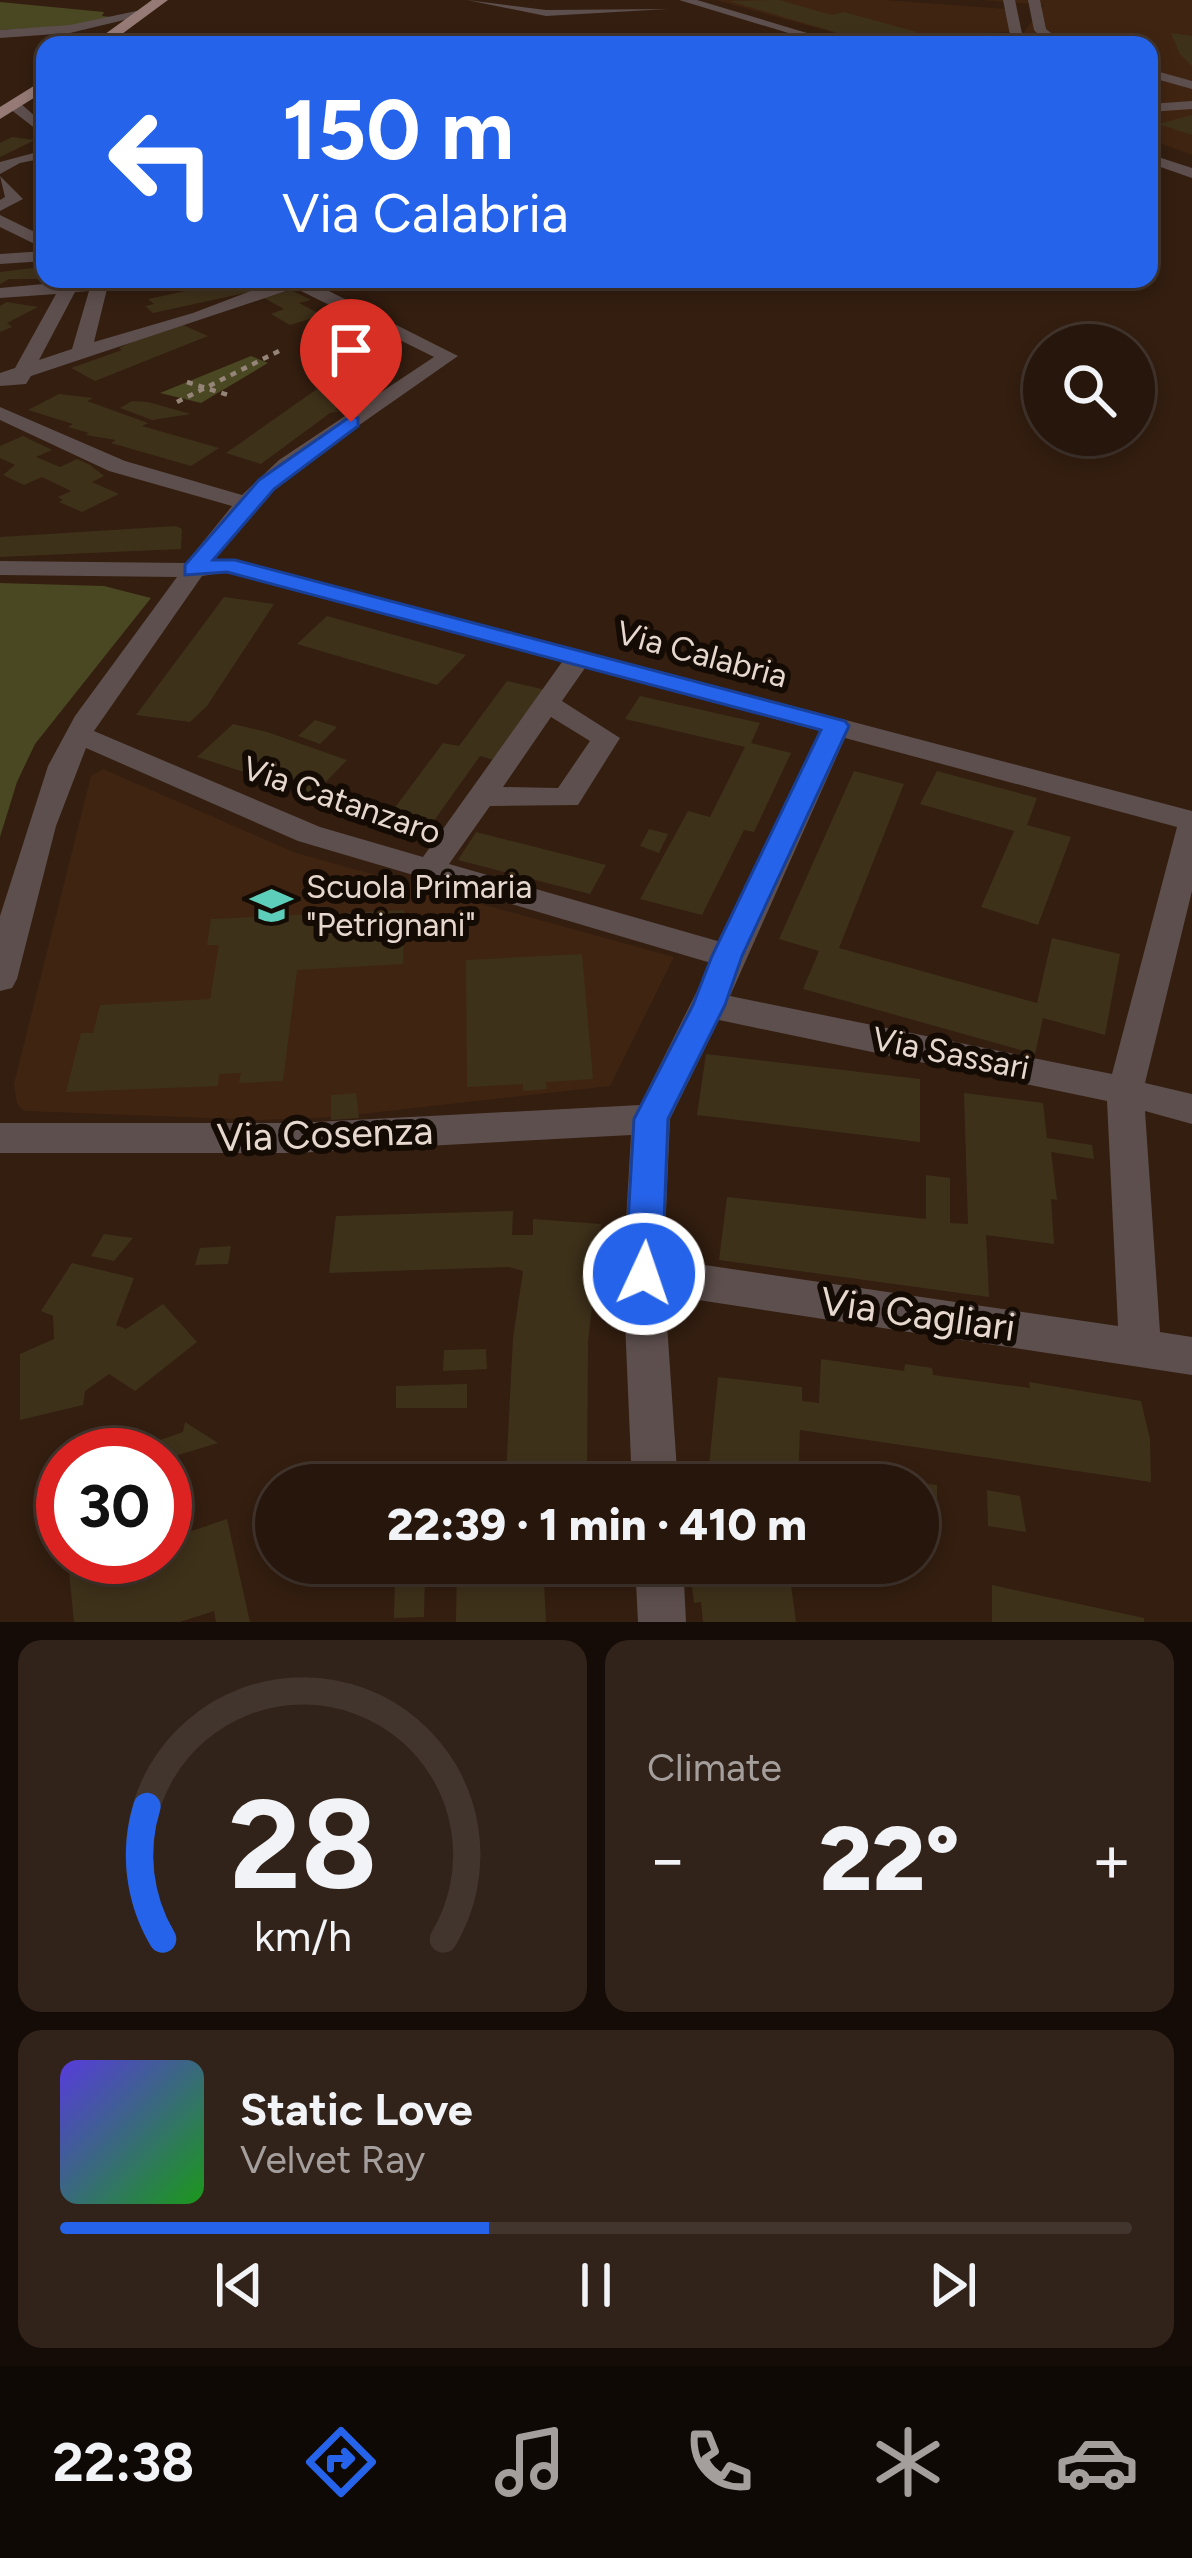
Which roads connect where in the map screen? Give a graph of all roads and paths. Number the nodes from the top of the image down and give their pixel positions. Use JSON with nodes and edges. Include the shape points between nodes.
{"nodes":[{"id":1,"x":160,"y":0,"type":"edge"},
{"id":2,"x":473,"y":0,"type":"edge"},
{"id":3,"x":641,"y":0,"type":"edge"},
{"id":4,"x":1010,"y":0,"type":"edge"},
{"id":5,"x":1034,"y":0,"type":"edge"},
{"id":6,"x":676,"y":5,"type":"edge"},
{"id":7,"x":141,"y":13,"type":"junction"},
{"id":8,"x":0,"y":34,"type":"edge"},
{"id":9,"x":109,"y":36,"type":"edge"},
{"id":10,"x":785,"y":36,"type":"edge"},
{"id":11,"x":804,"y":36,"type":"edge"},
{"id":12,"x":1009,"y":36,"type":"edge"},
{"id":13,"x":1047,"y":36,"type":"edge"},
{"id":14,"x":1158,"y":79,"type":"edge"},
{"id":15,"x":1192,"y":89,"type":"edge"},
{"id":16,"x":36,"y":90,"type":"edge"},
{"id":17,"x":1192,"y":105,"type":"edge"},
{"id":18,"x":1158,"y":107,"type":"edge"},
{"id":19,"x":8,"y":110,"type":"edge"},
{"id":20,"x":31,"y":120,"type":"junction"},
{"id":21,"x":36,"y":124,"type":"edge"},
{"id":22,"x":0,"y":133,"type":"edge"},
{"id":23,"x":1158,"y":149,"type":"edge"},
{"id":24,"x":36,"y":156,"type":"edge"},
{"id":25,"x":1192,"y":160,"type":"edge"},
{"id":26,"x":1158,"y":161,"type":"edge"},
{"id":27,"x":0,"y":169,"type":"edge"},
{"id":28,"x":1192,"y":173,"type":"edge"},
{"id":29,"x":0,"y":181,"type":"edge"},
{"id":30,"x":0,"y":206,"type":"edge"},
{"id":31,"x":0,"y":220,"type":"edge"},
{"id":32,"x":36,"y":239,"type":"edge"},
{"id":33,"x":36,"y":257,"type":"edge"},
{"id":34,"x":0,"y":260,"type":"edge"},
{"id":35,"x":49,"y":288,"type":"edge"},
{"id":36,"x":59,"y":288,"type":"edge"},
{"id":37,"x":98,"y":288,"type":"edge"},
{"id":38,"x":274,"y":288,"type":"edge"},
{"id":39,"x":310,"y":288,"type":"edge"},
{"id":40,"x":0,"y":293,"type":"edge"},
{"id":41,"x":279,"y":351,"type":"dead end"},
{"id":42,"x":81,"y":353,"type":"junction"},
{"id":43,"x":24,"y":374,"type":"junction"},
{"id":44,"x":0,"y":380,"type":"edge"},
{"id":45,"x":187,"y":382,"type":"dead end"},
{"id":46,"x":205,"y":388,"type":"junction"},
{"id":47,"x":228,"y":395,"type":"dead end"},
{"id":48,"x":177,"y":402,"type":"dead end"},
{"id":49,"x":1,"y":413,"type":"edge"},
{"id":50,"x":246,"y":503,"type":"junction"},
{"id":51,"x":0,"y":568,"type":"edge"},
{"id":52,"x":193,"y":570,"type":"junction"},
{"id":53,"x":578,"y":659,"type":"junction"},
{"id":54,"x":548,"y":704,"type":"junction"},
{"id":55,"x":836,"y":726,"type":"junction"},
{"id":56,"x":78,"y":734,"type":"junction"},
{"id":57,"x":482,"y":796,"type":"junction"},
{"id":58,"x":1192,"y":825,"type":"edge"},
{"id":59,"x":430,"y":869,"type":"junction"},
{"id":60,"x":727,"y":956,"type":"junction"},
{"id":61,"x":0,"y":979,"type":"edge"},
{"id":62,"x":709,"y":1005,"type":"junction"},
{"id":63,"x":1125,"y":1092,"type":"junction"},
{"id":64,"x":1192,"y":1109,"type":"edge"},
{"id":65,"x":651,"y":1119,"type":"junction"},
{"id":66,"x":0,"y":1138,"type":"edge"},
{"id":67,"x":644,"y":1274,"type":"junction"},
{"id":68,"x":1140,"y":1346,"type":"junction"},
{"id":69,"x":1192,"y":1356,"type":"edge"},
{"id":70,"x":654,"y":1464,"type":"edge"},
{"id":71,"x":660,"y":1584,"type":"edge"},
{"id":72,"x":662,"y":1622,"type":"edge"}],
"edges":[{"from":1,"to":7,"type":"main road"},
{"from":2,"to":6,"type":"street","via":[[546,13]]},
{"from":3,"to":6,"type":"street","via":[[645,8]]},
{"from":4,"to":12,"type":"street"},
{"from":5,"to":13,"type":"street"},
{"from":6,"to":10,"type":"street"},
{"from":6,"to":11,"type":"street"},
{"from":7,"to":8,"type":"street"},
{"from":7,"to":9,"type":"main road"},
{"from":14,"to":15,"type":"street"},
{"from":16,"to":19,"type":"main road"},
{"from":17,"to":18,"type":"street"},
{"from":19,"to":20,"type":"street"},
{"from":20,"to":21,"type":"street"},
{"from":20,"to":22,"type":"street"},
{"from":23,"to":25,"type":"street"},
{"from":24,"to":27,"type":"street"},
{"from":26,"to":28,"type":"street"},
{"from":29,"to":30,"type":"street","via":[[15,199]]},
{"from":31,"to":32,"type":"street"},
{"from":33,"to":34,"type":"street"},
{"from":35,"to":40,"type":"street"},
{"from":36,"to":43,"type":"street"},
{"from":37,"to":42,"type":"street"},
{"from":38,"to":42,"type":"street"},
{"from":39,"to":50,"type":"street","via":[[448,356],[287,465]]},
{"from":41,"to":46,"type":"path"},
{"from":42,"to":43,"type":"street"},
{"from":43,"to":44,"type":"street"},
{"from":43,"to":49,"type":"street"},
{"from":45,"to":46,"type":"path"},
{"from":46,"to":47,"type":"path"},
{"from":46,"to":48,"type":"path"},
{"from":49,"to":50,"type":"street","via":[[117,466]]},
{"from":50,"to":52,"type":"street"},
{"from":51,"to":52,"type":"street","name":"Via Calabria"},
{"from":52,"to":53,"type":"street","name":"Via Calabria","via":[[227,565]]},
{"from":52,"to":56,"type":"street"},
{"from":53,"to":54,"type":"street"},
{"from":53,"to":55,"type":"street","name":"Via Calabria"},
{"from":54,"to":57,"type":"street"},
{"from":54,"to":57,"type":"street","via":[[606,738],[567,798]]},
{"from":55,"to":58,"type":"street","name":"Via Calabria"},
{"from":55,"to":60,"type":"street"},
{"from":56,"to":59,"type":"street","name":"Via Catanzaro","via":[[309,833]]},
{"from":56,"to":61,"type":"street","via":[[52,794]]},
{"from":57,"to":59,"type":"street"},
{"from":58,"to":63,"type":"street"},
{"from":59,"to":60,"type":"street","name":"Via Catanzaro"},
{"from":60,"to":62,"type":"street"},
{"from":62,"to":63,"type":"street","name":"Via Sassari"},
{"from":62,"to":65,"type":"street"},
{"from":63,"to":64,"type":"street","name":"Via Sassari"},
{"from":63,"to":68,"type":"street"},
{"from":65,"to":66,"type":"street","name":"Via Cosenza","via":[[296,1138]]},
{"from":65,"to":67,"type":"street"},
{"from":67,"to":68,"type":"street","name":"Via Cagliari"},
{"from":67,"to":70,"type":"street"},
{"from":68,"to":69,"type":"street","name":"Via Cagliari"},
{"from":71,"to":72,"type":"street"}]}
